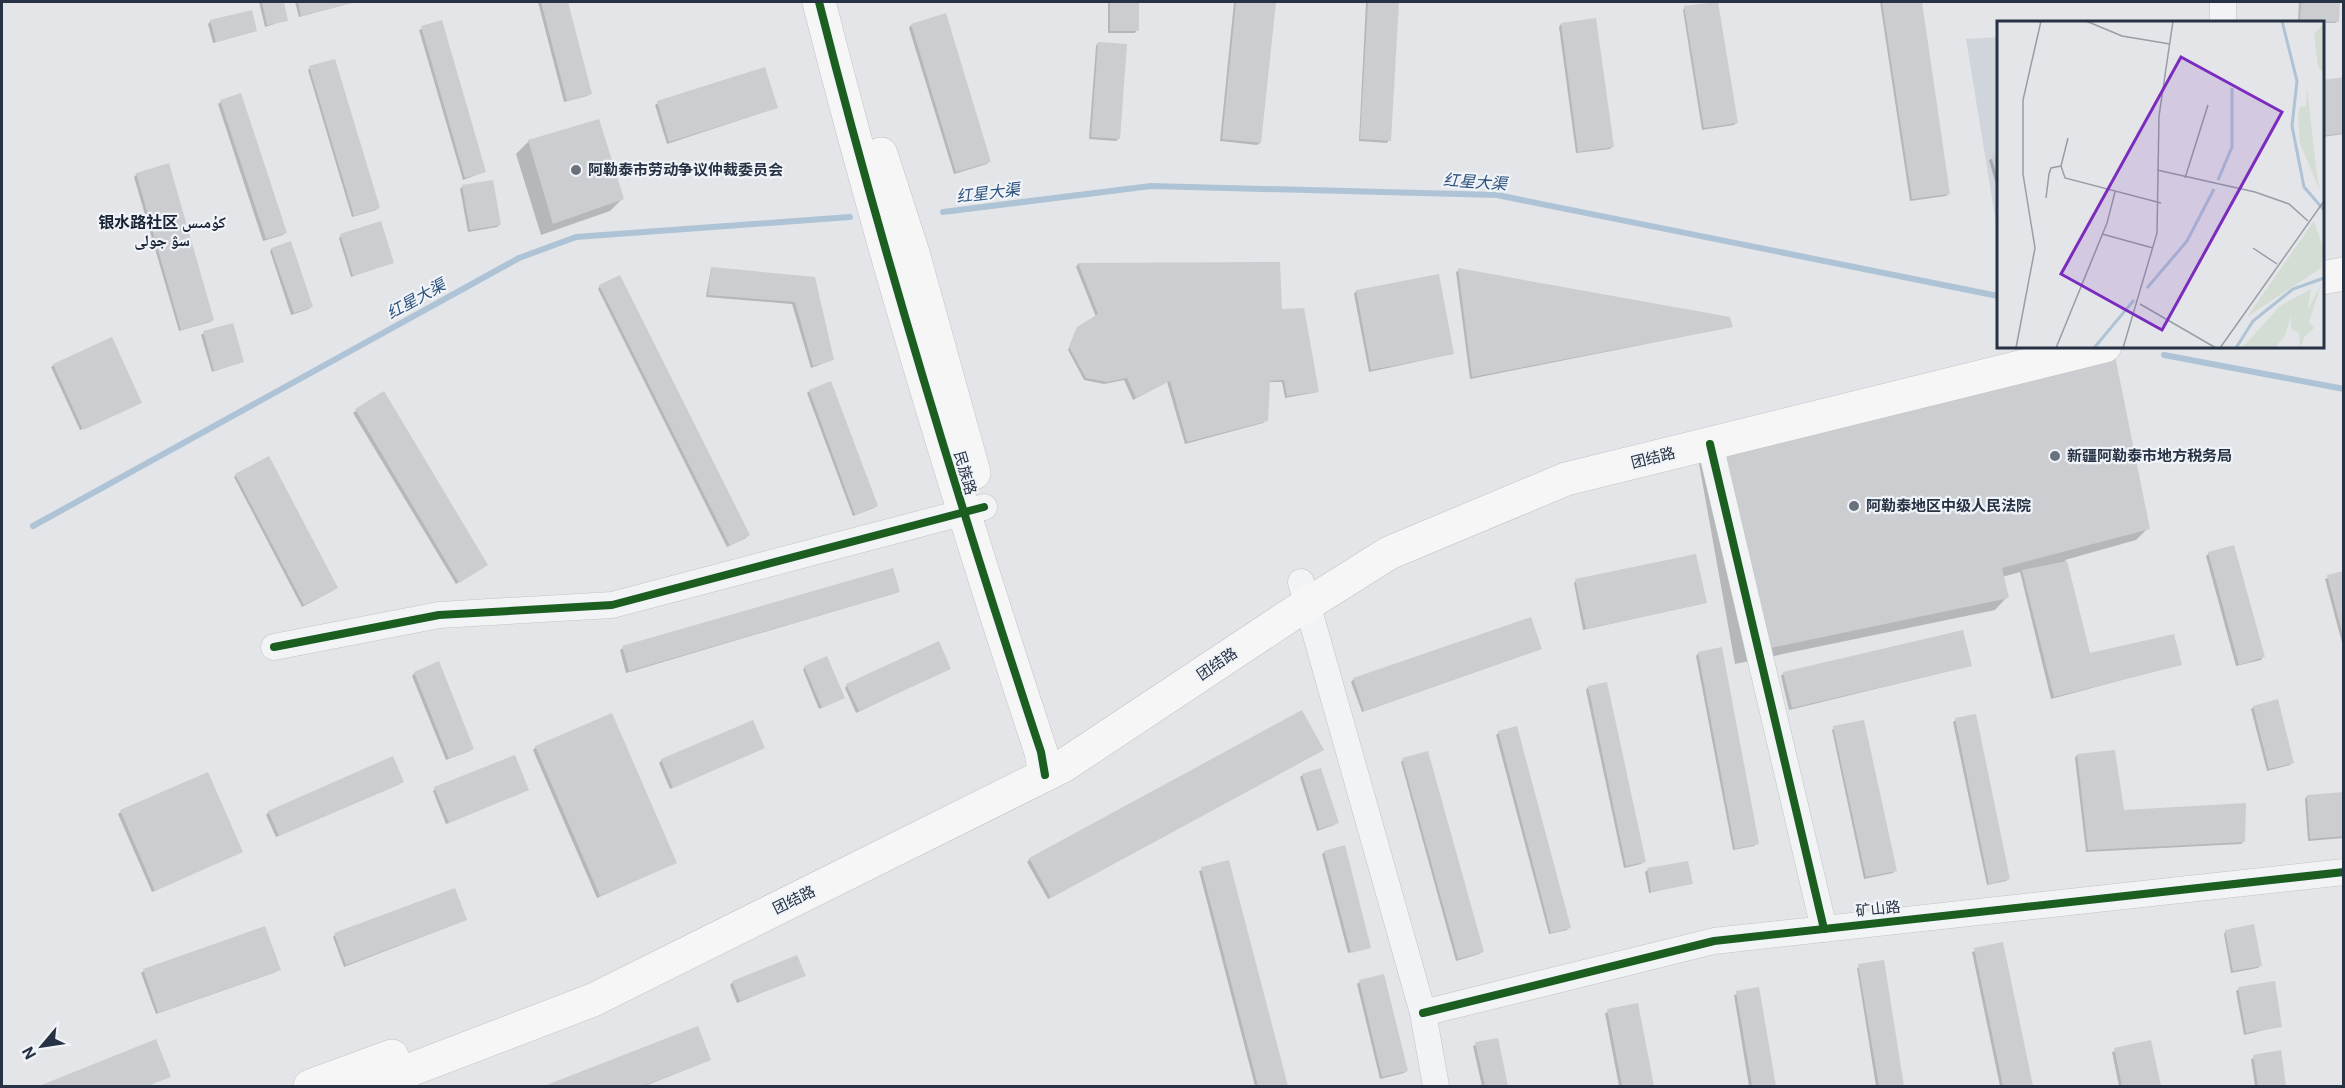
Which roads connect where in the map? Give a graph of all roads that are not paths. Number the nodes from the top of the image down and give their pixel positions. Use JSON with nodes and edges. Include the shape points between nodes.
{"nodes":[{"id":1,"x":819,"y":2,"type":"edge"},
{"id":2,"x":840,"y":2,"type":"edge"},
{"id":3,"x":2223,"y":2,"type":"edge"},
{"id":4,"x":2223,"y":21,"type":"edge"},
{"id":5,"x":883,"y":197,"type":"junction"},
{"id":6,"x":2343,"y":274,"type":"edge"},
{"id":7,"x":2324,"y":278,"type":"edge"},
{"id":8,"x":2343,"y":295,"type":"edge"},
{"id":9,"x":2324,"y":299,"type":"edge"},
{"id":10,"x":2013,"y":348,"type":"edge"},
{"id":11,"x":2097,"y":348,"type":"edge"},
{"id":12,"x":1710,"y":444,"type":"junction"},
{"id":13,"x":973,"y":510,"type":"junction"},
{"id":14,"x":1304,"y":593,"type":"junction"},
{"id":15,"x":274,"y":647,"type":"dead end"},
{"id":16,"x":1054,"y":758,"type":"junction"},
{"id":17,"x":2343,"y":872,"type":"edge"},
{"id":18,"x":1824,"y":929,"type":"junction"},
{"id":19,"x":1423,"y":1013,"type":"junction"},
{"id":20,"x":310,"y":1086,"type":"edge"},
{"id":21,"x":368,"y":1086,"type":"edge"},
{"id":22,"x":1436,"y":1086,"type":"edge"}],
"edges":[{"from":1,"to":5,"type":"main road","name":"民族路"},
{"from":2,"to":5,"type":"main road","name":"民族路","via":[[868,110]]},
{"from":3,"to":4,"type":"street"},
{"from":5,"to":13,"type":"main road","name":"民族路"},
{"from":6,"to":7,"type":"main road"},
{"from":8,"to":9,"type":"main road"},
{"from":10,"to":14,"type":"main road","name":"团结路","via":[[1560,460],[1380,535]]},
{"from":11,"to":12,"type":"main road","name":"团结路"},
{"from":12,"to":14,"type":"main road","name":"团结路","via":[[1566,479]]},
{"from":12,"to":18,"type":"street"},
{"from":13,"to":15,"type":"street","via":[[612,605],[439,615]]},
{"from":13,"to":16,"type":"main road","name":"民族路"},
{"from":14,"to":16,"type":"main road","name":"团结路"},
{"from":14,"to":19,"type":"street"},
{"from":16,"to":20,"type":"main road","name":"团结路","via":[[585,982]]},
{"from":16,"to":21,"type":"main road","name":"团结路","via":[[593,1000]]},
{"from":17,"to":18,"type":"street","name":"矿山路"},
{"from":18,"to":19,"type":"street","name":"矿山路","via":[[1714,941]]},
{"from":19,"to":22,"type":"street"}]}
